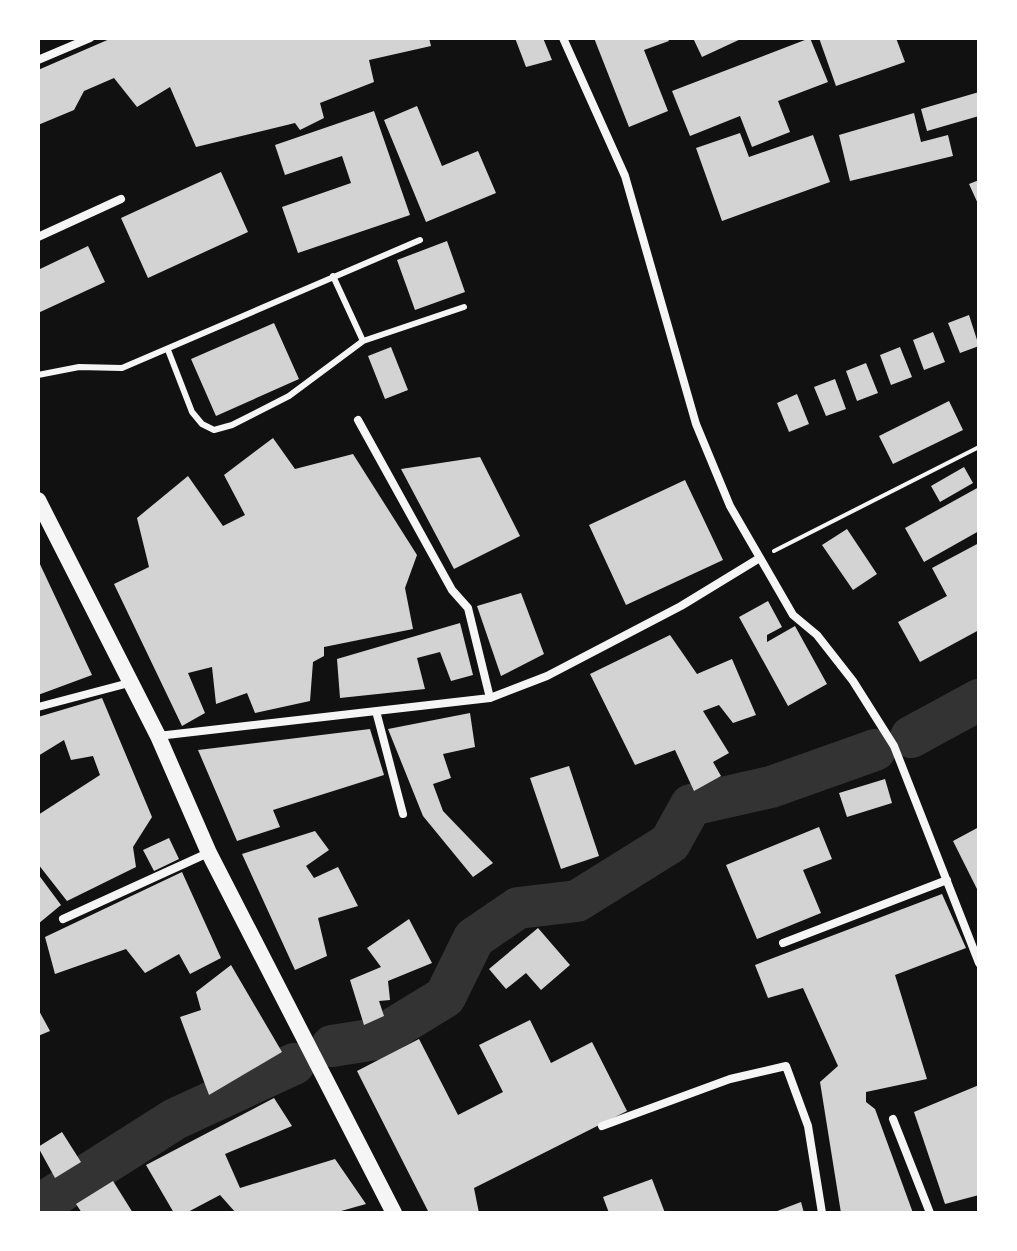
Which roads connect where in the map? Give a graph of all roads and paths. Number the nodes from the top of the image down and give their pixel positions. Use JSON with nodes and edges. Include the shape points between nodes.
{"nodes":[{"id":1,"x":90,"y":38,"type":"edge"},
{"id":2,"x":563,"y":38,"type":"edge"},
{"id":3,"x":38,"y":60,"type":"edge"},
{"id":4,"x":121,"y":199,"type":"dead end"},
{"id":5,"x":38,"y":237,"type":"edge"},
{"id":6,"x":420,"y":240,"type":"dead end"},
{"id":7,"x":333,"y":276,"type":"junction"},
{"id":8,"x":464,"y":307,"type":"dead end"},
{"id":9,"x":363,"y":341,"type":"junction"},
{"id":10,"x":168,"y":350,"type":"junction"},
{"id":11,"x":38,"y":375,"type":"edge"},
{"id":12,"x":358,"y":420,"type":"dead end"},
{"id":13,"x":979,"y":447,"type":"edge"},
{"id":14,"x":38,"y":500,"type":"edge"},
{"id":15,"x":758,"y":559,"type":"junction"},
{"id":16,"x":129,"y":683,"type":"junction"},
{"id":17,"x":490,"y":698,"type":"junction"},
{"id":18,"x":38,"y":707,"type":"edge"},
{"id":19,"x":376,"y":711,"type":"junction"},
{"id":20,"x":158,"y":736,"type":"junction"},
{"id":21,"x":403,"y":814,"type":"dead end"},
{"id":22,"x":209,"y":853,"type":"junction"},
{"id":23,"x":947,"y":880,"type":"junction"},
{"id":24,"x":63,"y":919,"type":"dead end"},
{"id":25,"x":783,"y":943,"type":"dead end"},
{"id":26,"x":979,"y":963,"type":"edge"},
{"id":27,"x":893,"y":1119,"type":"dead end"},
{"id":28,"x":602,"y":1126,"type":"dead end"},
{"id":29,"x":389,"y":1212,"type":"edge"},
{"id":30,"x":822,"y":1213,"type":"edge"},
{"id":31,"x":930,"y":1213,"type":"edge"}],
"edges":[{"from":1,"to":3,"type":"street"},
{"from":2,"to":15,"type":"street","via":[[625,176],[696,424]]},
{"from":4,"to":5,"type":"street"},
{"from":6,"to":7,"type":"lane"},
{"from":7,"to":9,"type":"lane"},
{"from":7,"to":10,"type":"lane"},
{"from":8,"to":9,"type":"lane"},
{"from":9,"to":10,"type":"lane","via":[[289,396],[214,430],[192,412]]},
{"from":10,"to":11,"type":"lane","via":[[122,368],[79,367]]},
{"from":12,"to":17,"type":"street","via":[[452,590],[468,608]]},
{"from":13,"to":15,"type":"path"},
{"from":14,"to":16,"type":"main road"},
{"from":15,"to":17,"type":"street","via":[[547,676]]},
{"from":15,"to":23,"type":"street","via":[[793,615],[817,635],[853,681],[894,746]]},
{"from":16,"to":18,"type":"street"},
{"from":16,"to":20,"type":"main road"},
{"from":17,"to":19,"type":"street"},
{"from":19,"to":20,"type":"street"},
{"from":19,"to":21,"type":"street"},
{"from":20,"to":22,"type":"main road"},
{"from":22,"to":24,"type":"street"},
{"from":22,"to":29,"type":"main road"},
{"from":23,"to":25,"type":"street"},
{"from":23,"to":26,"type":"street"},
{"from":27,"to":31,"type":"street"},
{"from":28,"to":30,"type":"street","via":[[730,1079],[786,1066],[808,1126]]}]}
